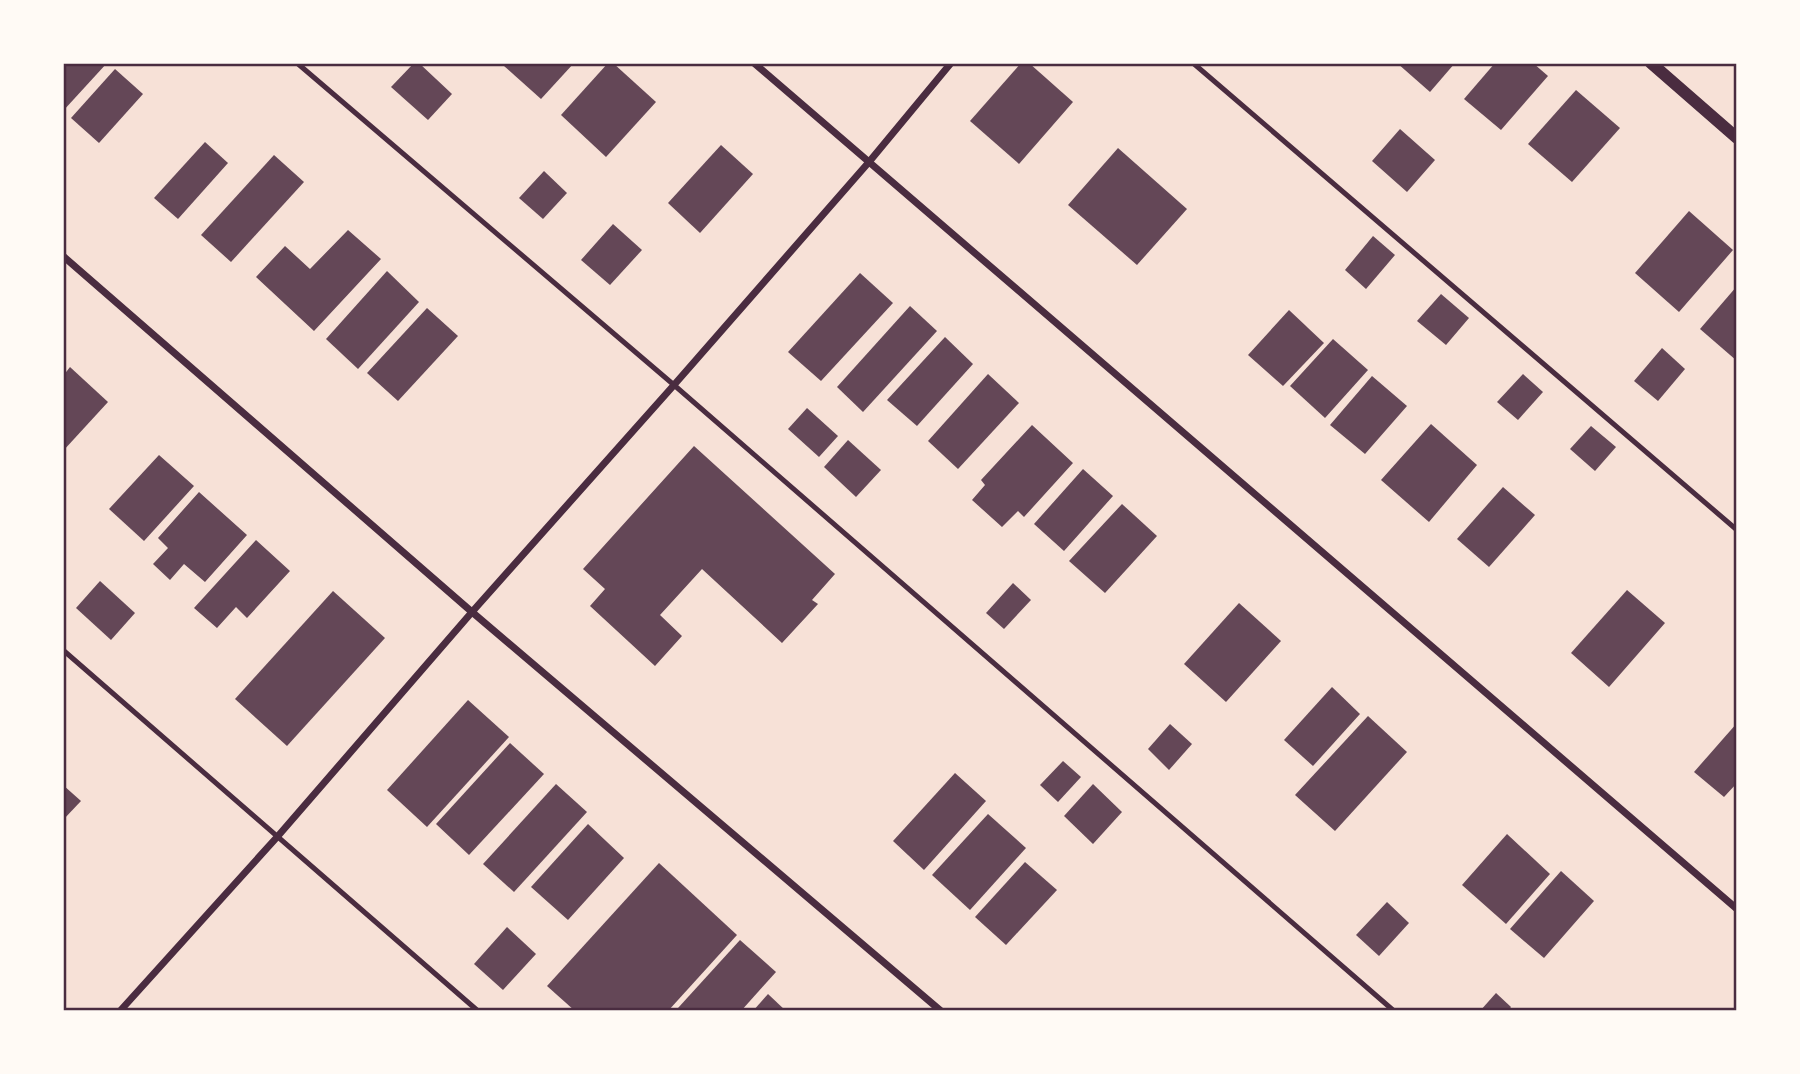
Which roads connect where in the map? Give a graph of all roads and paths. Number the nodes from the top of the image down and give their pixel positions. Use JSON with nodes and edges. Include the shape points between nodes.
{"nodes":[{"id":1,"x":297,"y":63,"type":"edge"},
{"id":2,"x":754,"y":63,"type":"edge"},
{"id":3,"x":951,"y":63,"type":"edge"},
{"id":4,"x":1193,"y":63,"type":"edge"},
{"id":5,"x":1651,"y":63,"type":"edge"},
{"id":6,"x":1737,"y":138,"type":"edge"},
{"id":7,"x":869,"y":162,"type":"junction"},
{"id":8,"x":63,"y":256,"type":"edge"},
{"id":9,"x":674,"y":386,"type":"junction"},
{"id":10,"x":1737,"y":530,"type":"edge"},
{"id":11,"x":472,"y":611,"type":"junction"},
{"id":12,"x":63,"y":650,"type":"edge"},
{"id":13,"x":278,"y":836,"type":"junction"},
{"id":14,"x":1737,"y":909,"type":"edge"},
{"id":15,"x":120,"y":1011,"type":"edge"},
{"id":16,"x":478,"y":1011,"type":"edge"},
{"id":17,"x":942,"y":1011,"type":"edge"},
{"id":18,"x":1394,"y":1011,"type":"edge"}],
"edges":[{"from":1,"to":9,"type":"lane"},
{"from":2,"to":7,"type":"street"},
{"from":3,"to":7,"type":"street"},
{"from":4,"to":10,"type":"lane"},
{"from":5,"to":6,"type":"street"},
{"from":7,"to":9,"type":"street"},
{"from":7,"to":14,"type":"street"},
{"from":8,"to":11,"type":"street"},
{"from":9,"to":11,"type":"street"},
{"from":9,"to":18,"type":"lane"},
{"from":11,"to":13,"type":"street"},
{"from":11,"to":17,"type":"street"},
{"from":12,"to":13,"type":"lane"},
{"from":13,"to":15,"type":"street"},
{"from":13,"to":16,"type":"lane"}]}
